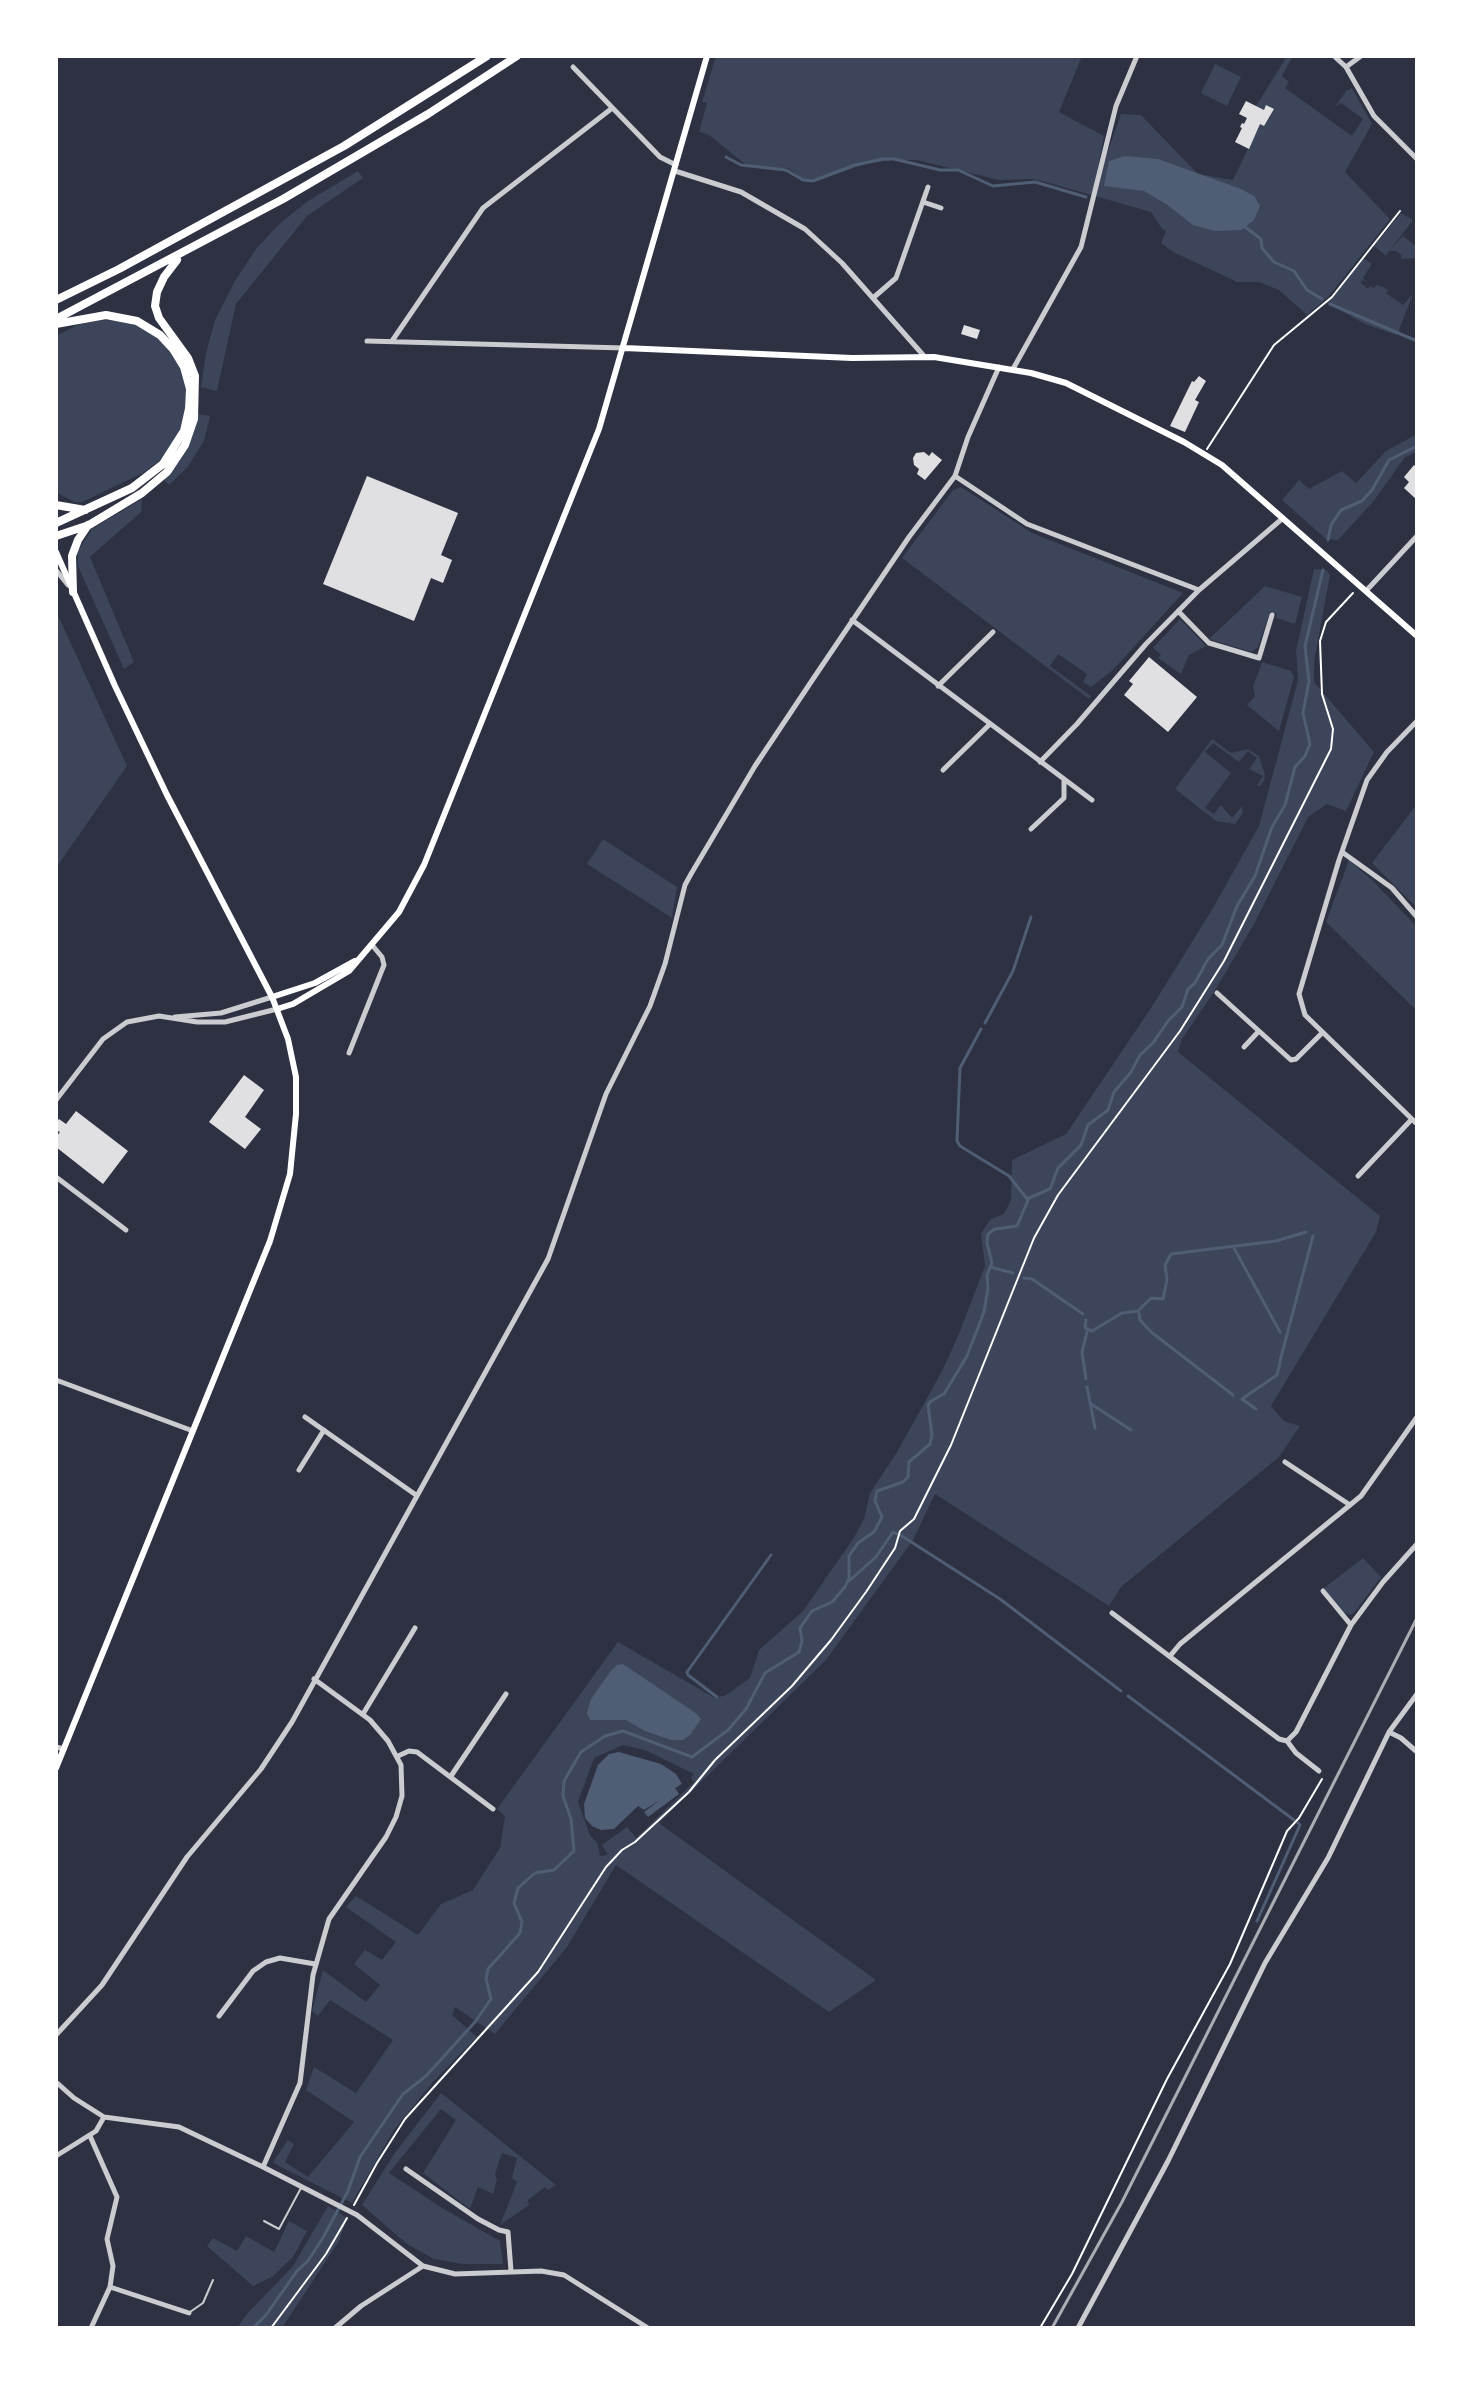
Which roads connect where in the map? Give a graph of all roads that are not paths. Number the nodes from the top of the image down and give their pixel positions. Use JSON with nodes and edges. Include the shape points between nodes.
{"nodes":[{"id":1,"x":487,"y":56,"type":"edge"},
{"id":2,"x":517,"y":56,"type":"edge"},
{"id":3,"x":707,"y":56,"type":"edge"},
{"id":4,"x":1137,"y":56,"type":"edge"},
{"id":5,"x":1334,"y":56,"type":"edge"},
{"id":6,"x":1361,"y":56,"type":"edge"},
{"id":7,"x":573,"y":67,"type":"dead end"},
{"id":8,"x":1346,"y":67,"type":"junction"},
{"id":9,"x":611,"y":109,"type":"junction"},
{"id":10,"x":1417,"y":159,"type":"edge"},
{"id":11,"x":675,"y":168,"type":"junction"},
{"id":12,"x":928,"y":187,"type":"dead end"},
{"id":13,"x":923,"y":202,"type":"junction"},
{"id":14,"x":941,"y":208,"type":"dead end"},
{"id":15,"x":184,"y":253,"type":"junction"},
{"id":16,"x":873,"y":298,"type":"junction"},
{"id":17,"x":56,"y":300,"type":"edge"},
{"id":18,"x":56,"y":321,"type":"edge"},
{"id":19,"x":367,"y":341,"type":"dead end"},
{"id":20,"x":392,"y":341,"type":"junction"},
{"id":21,"x":624,"y":348,"type":"junction"},
{"id":22,"x":924,"y":356,"type":"junction"},
{"id":23,"x":999,"y":367,"type":"junction"},
{"id":24,"x":1013,"y":369,"type":"junction"},
{"id":25,"x":955,"y":476,"type":"junction"},
{"id":26,"x":56,"y":505,"type":"edge"},
{"id":27,"x":85,"y":510,"type":"junction"},
{"id":28,"x":1283,"y":518,"type":"junction"},
{"id":29,"x":56,"y":523,"type":"edge"},
{"id":30,"x":89,"y":525,"type":"junction"},
{"id":31,"x":56,"y":536,"type":"edge"},
{"id":32,"x":1417,"y":536,"type":"edge"},
{"id":33,"x":56,"y":552,"type":"edge"},
{"id":34,"x":56,"y":570,"type":"edge"},
{"id":35,"x":1199,"y":590,"type":"junction"},
{"id":36,"x":1366,"y":591,"type":"junction"},
{"id":37,"x":73,"y":592,"type":"junction"},
{"id":38,"x":1178,"y":611,"type":"junction"},
{"id":39,"x":1272,"y":615,"type":"dead end"},
{"id":40,"x":852,"y":620,"type":"junction"},
{"id":41,"x":993,"y":632,"type":"dead end"},
{"id":42,"x":1417,"y":636,"type":"edge"},
{"id":43,"x":938,"y":686,"type":"junction"},
{"id":44,"x":1417,"y":721,"type":"edge"},
{"id":45,"x":990,"y":724,"type":"junction"},
{"id":46,"x":1040,"y":762,"type":"junction"},
{"id":47,"x":943,"y":770,"type":"dead end"},
{"id":48,"x":1064,"y":779,"type":"junction"},
{"id":49,"x":1092,"y":800,"type":"dead end"},
{"id":50,"x":1031,"y":829,"type":"dead end"},
{"id":51,"x":1342,"y":852,"type":"junction"},
{"id":52,"x":1417,"y":917,"type":"edge"},
{"id":53,"x":372,"y":945,"type":"junction"},
{"id":54,"x":355,"y":961,"type":"junction"},
{"id":55,"x":1217,"y":993,"type":"dead end"},
{"id":56,"x":272,"y":997,"type":"junction"},
{"id":57,"x":277,"y":1009,"type":"junction"},
{"id":58,"x":174,"y":1017,"type":"junction"},
{"id":59,"x":1258,"y":1032,"type":"junction"},
{"id":60,"x":1322,"y":1033,"type":"junction"},
{"id":61,"x":1244,"y":1047,"type":"dead end"},
{"id":62,"x":349,"y":1053,"type":"dead end"},
{"id":63,"x":56,"y":1100,"type":"edge"},
{"id":64,"x":1415,"y":1121,"type":"edge"},
{"id":65,"x":1358,"y":1176,"type":"dead end"},
{"id":66,"x":56,"y":1177,"type":"edge"},
{"id":67,"x":126,"y":1230,"type":"dead end"},
{"id":68,"x":56,"y":1380,"type":"edge"},
{"id":69,"x":305,"y":1417,"type":"dead end"},
{"id":70,"x":1417,"y":1417,"type":"edge"},
{"id":71,"x":324,"y":1430,"type":"junction"},
{"id":72,"x":193,"y":1431,"type":"junction"},
{"id":73,"x":1285,"y":1462,"type":"dead end"},
{"id":74,"x":299,"y":1470,"type":"dead end"},
{"id":75,"x":416,"y":1495,"type":"junction"},
{"id":76,"x":1350,"y":1505,"type":"junction"},
{"id":77,"x":1417,"y":1544,"type":"edge"},
{"id":78,"x":1323,"y":1591,"type":"dead end"},
{"id":79,"x":1112,"y":1613,"type":"dead end"},
{"id":80,"x":1351,"y":1625,"type":"junction"},
{"id":81,"x":415,"y":1628,"type":"dead end"},
{"id":82,"x":1170,"y":1656,"type":"junction"},
{"id":83,"x":314,"y":1679,"type":"junction"},
{"id":84,"x":506,"y":1694,"type":"dead end"},
{"id":85,"x":1417,"y":1694,"type":"edge"},
{"id":86,"x":363,"y":1714,"type":"junction"},
{"id":87,"x":1389,"y":1732,"type":"junction"},
{"id":88,"x":1287,"y":1741,"type":"junction"},
{"id":89,"x":60,"y":1748,"type":"edge"},
{"id":90,"x":1417,"y":1752,"type":"edge"},
{"id":91,"x":398,"y":1756,"type":"junction"},
{"id":92,"x":56,"y":1768,"type":"edge"},
{"id":93,"x":1319,"y":1771,"type":"road end"},
{"id":94,"x":451,"y":1776,"type":"junction"},
{"id":95,"x":493,"y":1809,"type":"dead end"},
{"id":96,"x":315,"y":1964,"type":"junction"},
{"id":97,"x":219,"y":2016,"type":"dead end"},
{"id":98,"x":56,"y":2035,"type":"edge"},
{"id":99,"x":56,"y":2082,"type":"edge"},
{"id":100,"x":104,"y":2117,"type":"junction"},
{"id":101,"x":90,"y":2136,"type":"junction"},
{"id":102,"x":56,"y":2156,"type":"edge"},
{"id":103,"x":263,"y":2167,"type":"junction"},
{"id":104,"x":406,"y":2169,"type":"dead end"},
{"id":105,"x":301,"y":2187,"type":"junction"},
{"id":106,"x":264,"y":2221,"type":"dead end"},
{"id":107,"x":423,"y":2266,"type":"junction"},
{"id":108,"x":511,"y":2271,"type":"junction"},
{"id":109,"x":213,"y":2280,"type":"dead end"},
{"id":110,"x":110,"y":2287,"type":"junction"},
{"id":111,"x":189,"y":2313,"type":"joint"},
{"id":112,"x":91,"y":2328,"type":"edge"},
{"id":113,"x":335,"y":2328,"type":"edge"},
{"id":114,"x":648,"y":2328,"type":"edge"},
{"id":115,"x":1078,"y":2328,"type":"edge"}],
"edges":[{"from":1,"to":17,"type":"highway","via":[[344,146]]},
{"from":2,"to":15,"type":"highway","via":[[364,153]]},
{"from":3,"to":11,"type":"main road"},
{"from":4,"to":24,"type":"street","via":[[1113,117],[1081,247]]},
{"from":5,"to":8,"type":"street"},
{"from":6,"to":8,"type":"street"},
{"from":7,"to":9,"type":"street"},
{"from":8,"to":10,"type":"street","via":[[1374,116]]},
{"from":9,"to":11,"type":"street"},
{"from":9,"to":20,"type":"street","via":[[483,208]]},
{"from":11,"to":16,"type":"street","via":[[741,192],[785,216],[819,240]]},
{"from":11,"to":21,"type":"main road"},
{"from":12,"to":13,"type":"street"},
{"from":13,"to":14,"type":"street"},
{"from":13,"to":16,"type":"street","via":[[896,278]]},
{"from":15,"to":18,"type":"highway"},
{"from":15,"to":30,"type":"highway","via":[[164,277],[155,306],[195,376],[190,433],[159,479]]},
{"from":16,"to":22,"type":"street"},
{"from":18,"to":27,"type":"highway","via":[[106,315],[137,321],[168,342],[188,378],[188,418],[170,456],[142,481]]},
{"from":19,"to":20,"type":"street"},
{"from":20,"to":21,"type":"street"},
{"from":21,"to":22,"type":"main road"},
{"from":21,"to":53,"type":"main road","via":[[576,491],[424,865],[399,912]]},
{"from":22,"to":23,"type":"main road"},
{"from":23,"to":24,"type":"main road"},
{"from":23,"to":25,"type":"street"},
{"from":24,"to":28,"type":"main road","via":[[1084,391],[1204,453]]},
{"from":25,"to":35,"type":"street","via":[[1027,524]]},
{"from":25,"to":40,"type":"street"},
{"from":26,"to":27,"type":"highway"},
{"from":27,"to":29,"type":"highway"},
{"from":28,"to":35,"type":"street"},
{"from":28,"to":36,"type":"main road"},
{"from":30,"to":31,"type":"highway"},
{"from":30,"to":37,"type":"highway","via":[[74,547]]},
{"from":32,"to":36,"type":"street"},
{"from":33,"to":37,"type":"main road"},
{"from":34,"to":37,"type":"street"},
{"from":35,"to":38,"type":"street"},
{"from":36,"to":42,"type":"main road"},
{"from":37,"to":56,"type":"main road","via":[[167,795]]},
{"from":38,"to":39,"type":"street","via":[[1209,643],[1259,658]]},
{"from":38,"to":46,"type":"street"},
{"from":40,"to":43,"type":"street"},
{"from":40,"to":75,"type":"street","via":[[755,766],[685,885],[650,1006],[606,1094],[548,1259]]},
{"from":41,"to":43,"type":"street"},
{"from":43,"to":45,"type":"street"},
{"from":44,"to":51,"type":"street","via":[[1372,770]]},
{"from":45,"to":46,"type":"street"},
{"from":45,"to":47,"type":"street"},
{"from":46,"to":48,"type":"street"},
{"from":48,"to":49,"type":"street"},
{"from":48,"to":50,"type":"street","via":[[1064,798]]},
{"from":51,"to":52,"type":"street","via":[[1392,888]]},
{"from":51,"to":60,"type":"street","via":[[1299,986],[1302,1008]]},
{"from":53,"to":54,"type":"main road"},
{"from":53,"to":62,"type":"street","via":[[384,965]]},
{"from":54,"to":56,"type":"main road","via":[[315,983]]},
{"from":54,"to":57,"type":"main road","via":[[349,971]]},
{"from":55,"to":59,"type":"street"},
{"from":56,"to":57,"type":"main road"},
{"from":56,"to":58,"type":"street","via":[[221,1013]]},
{"from":57,"to":58,"type":"street","via":[[225,1022]]},
{"from":57,"to":72,"type":"main road","via":[[296,1077],[293,1158],[270,1241]]},
{"from":58,"to":63,"type":"street","via":[[138,1019],[111,1032]]},
{"from":59,"to":60,"type":"street","via":[[1291,1060]]},
{"from":59,"to":61,"type":"street"},
{"from":60,"to":64,"type":"street"},
{"from":64,"to":65,"type":"street"},
{"from":66,"to":67,"type":"street"},
{"from":68,"to":72,"type":"street"},
{"from":69,"to":71,"type":"street"},
{"from":70,"to":76,"type":"street","via":[[1371,1485]]},
{"from":71,"to":74,"type":"street"},
{"from":71,"to":75,"type":"street"},
{"from":72,"to":89,"type":"main road"},
{"from":73,"to":76,"type":"street"},
{"from":75,"to":83,"type":"street"},
{"from":76,"to":82,"type":"street"},
{"from":77,"to":80,"type":"street"},
{"from":78,"to":80,"type":"street"},
{"from":79,"to":82,"type":"street"},
{"from":80,"to":88,"type":"street"},
{"from":81,"to":86,"type":"street"},
{"from":82,"to":88,"type":"street"},
{"from":83,"to":86,"type":"street"},
{"from":83,"to":98,"type":"street","via":[[261,1769],[187,1857],[102,1985]]},
{"from":84,"to":94,"type":"street"},
{"from":85,"to":87,"type":"street"},
{"from":86,"to":91,"type":"street"},
{"from":87,"to":90,"type":"street"},
{"from":87,"to":115,"type":"street","via":[[1328,1858],[1265,1963]]},
{"from":88,"to":93,"type":"street"},
{"from":89,"to":92,"type":"main road"},
{"from":91,"to":94,"type":"street","via":[[413,1750]]},
{"from":91,"to":96,"type":"street","via":[[403,1785],[396,1817],[329,1919]]},
{"from":94,"to":95,"type":"street"},
{"from":96,"to":97,"type":"street","via":[[280,1958],[266,1962]]},
{"from":96,"to":103,"type":"street","via":[[300,2083]]},
{"from":99,"to":100,"type":"street"},
{"from":100,"to":101,"type":"street"},
{"from":100,"to":103,"type":"street","via":[[179,2127]]},
{"from":101,"to":102,"type":"street"},
{"from":101,"to":110,"type":"street","via":[[117,2197],[107,2239],[113,2266]]},
{"from":103,"to":105,"type":"street"},
{"from":104,"to":108,"type":"street","via":[[478,2219],[508,2232]]},
{"from":105,"to":106,"type":"lane","via":[[279,2229]]},
{"from":105,"to":107,"type":"street","via":[[377,2228]]},
{"from":107,"to":108,"type":"street","via":[[455,2274]]},
{"from":107,"to":113,"type":"street"},
{"from":108,"to":114,"type":"street","via":[[564,2275]]},
{"from":109,"to":111,"type":"lane","via":[[203,2303]]},
{"from":110,"to":111,"type":"street"},
{"from":110,"to":112,"type":"street"}]}
